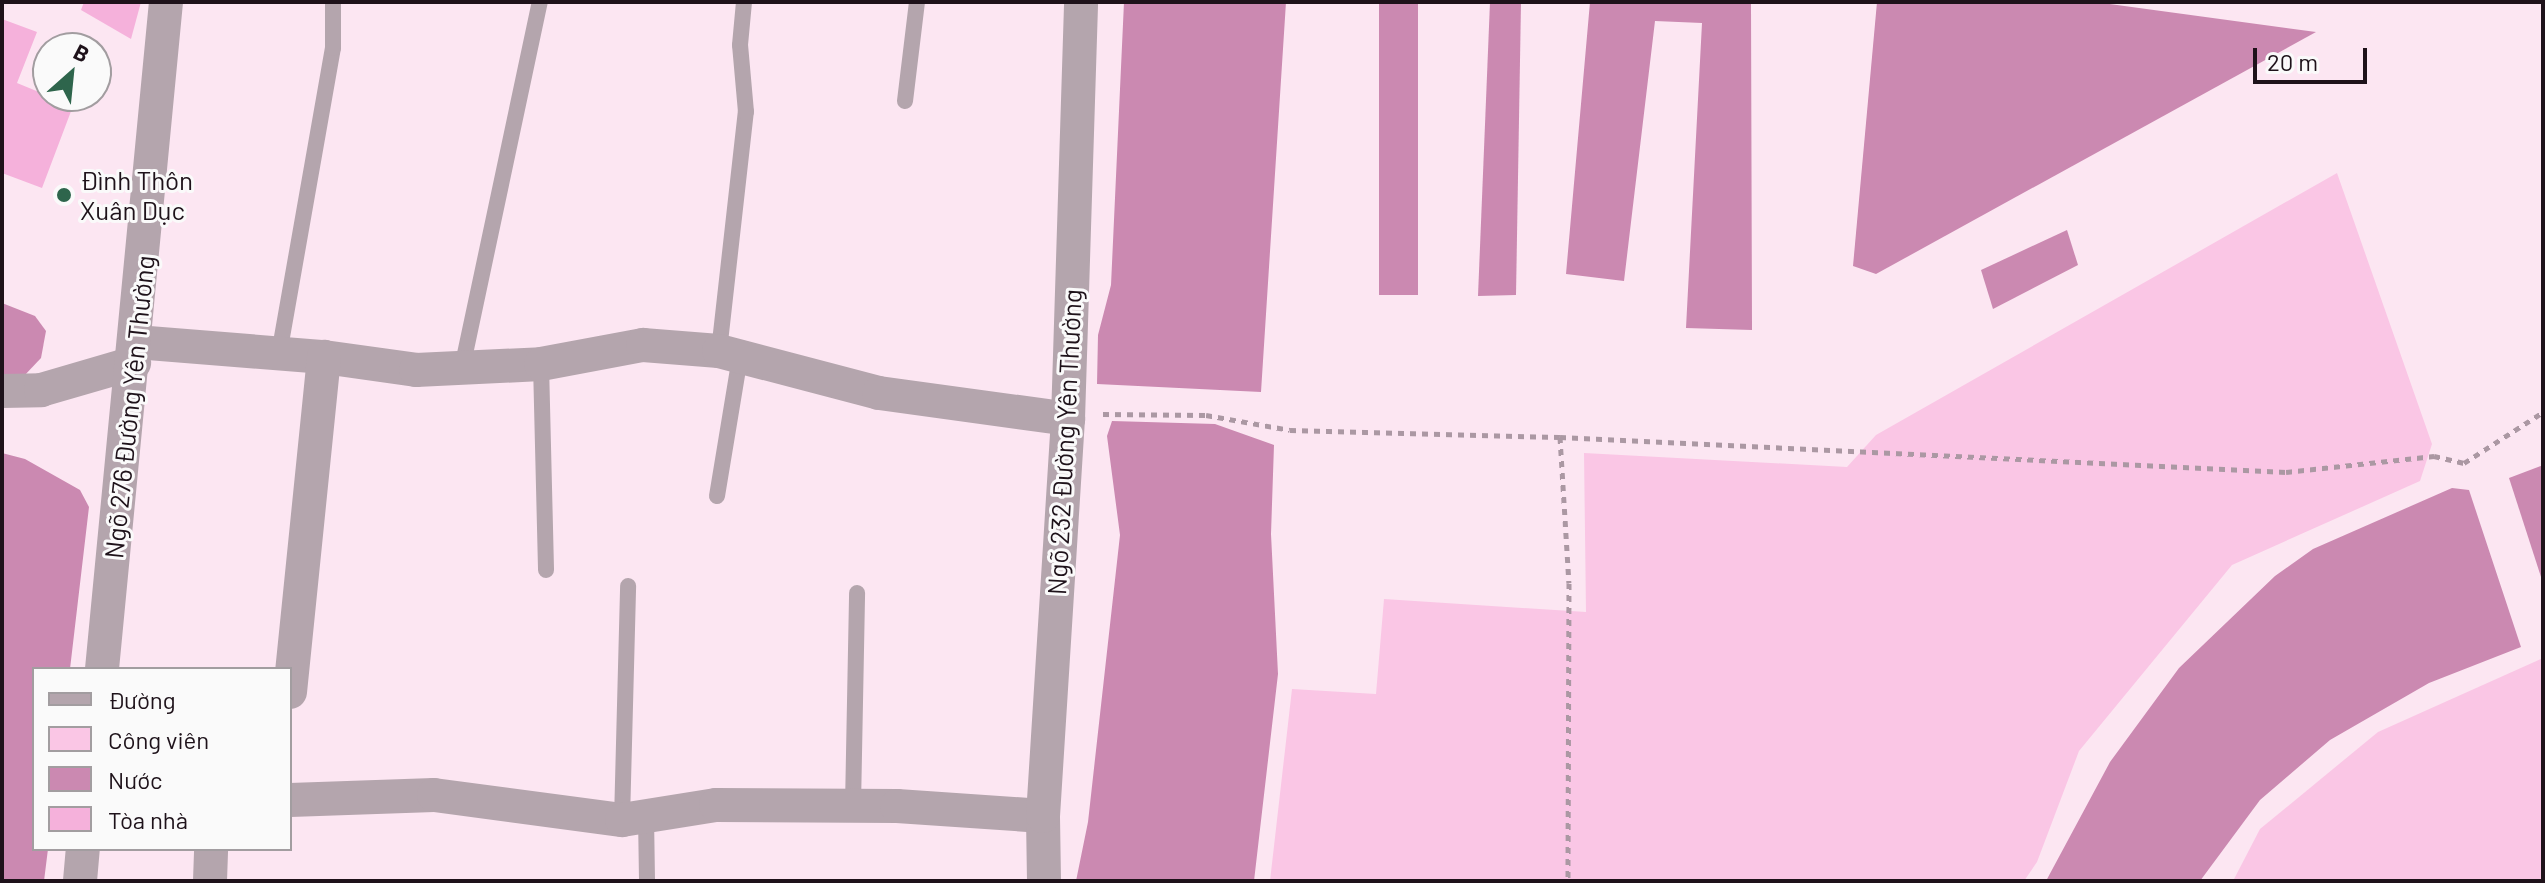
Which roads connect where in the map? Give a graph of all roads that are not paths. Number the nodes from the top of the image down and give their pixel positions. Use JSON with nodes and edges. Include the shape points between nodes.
{"nodes":[{"id":1,"x":166,"y":2,"type":"edge"},
{"id":2,"x":333,"y":2,"type":"edge"},
{"id":3,"x":540,"y":2,"type":"edge"},
{"id":4,"x":744,"y":2,"type":"edge"},
{"id":5,"x":917,"y":2,"type":"edge"},
{"id":6,"x":1081,"y":2,"type":"edge"},
{"id":7,"x":905,"y":101,"type":"dead end"},
{"id":8,"x":135,"y":353,"type":"junction"},
{"id":9,"x":279,"y":354,"type":"junction"},
{"id":10,"x":729,"y":354,"type":"junction"},
{"id":11,"x":324,"y":357,"type":"junction"},
{"id":12,"x":541,"y":364,"type":"junction"},
{"id":13,"x":462,"y":368,"type":"junction"},
{"id":14,"x":2,"y":391,"type":"edge"},
{"id":15,"x":1068,"y":419,"type":"junction"},
{"id":16,"x":717,"y":496,"type":"dead end"},
{"id":17,"x":546,"y":570,"type":"dead end"},
{"id":18,"x":628,"y":586,"type":"dead end"},
{"id":19,"x":857,"y":593,"type":"dead end"},
{"id":20,"x":102,"y":667,"type":"edge"},
{"id":21,"x":292,"y":672,"type":"edge"},
{"id":22,"x":292,"y":800,"type":"edge"},
{"id":23,"x":853,"y":806,"type":"junction"},
{"id":24,"x":1043,"y":816,"type":"junction"},
{"id":25,"x":634,"y":818,"type":"junction"},
{"id":26,"x":83,"y":851,"type":"edge"},
{"id":27,"x":211,"y":851,"type":"edge"},
{"id":28,"x":80,"y":881,"type":"edge"},
{"id":29,"x":210,"y":881,"type":"edge"},
{"id":30,"x":647,"y":881,"type":"edge"},
{"id":31,"x":1044,"y":881,"type":"edge"}],
"edges":[{"from":1,"to":8,"type":"street","name":"Ngõ 276 Đường Yên Thường"},
{"from":2,"to":9,"type":"lane","via":[[333,48]]},
{"from":3,"to":13,"type":"lane"},
{"from":4,"to":10,"type":"lane","via":[[740,45],[746,112]]},
{"from":5,"to":7,"type":"lane"},
{"from":6,"to":15,"type":"street","name":"Ngõ 232 Đường Yên Thường"},
{"from":8,"to":9,"type":"street"},
{"from":8,"to":14,"type":"street","via":[[41,390]]},
{"from":8,"to":20,"type":"street","name":"Ngõ 276 Đường Yên Thường"},
{"from":9,"to":11,"type":"street"},
{"from":10,"to":12,"type":"street","via":[[643,345]]},
{"from":10,"to":15,"type":"street","via":[[879,393]]},
{"from":10,"to":16,"type":"lane"},
{"from":11,"to":13,"type":"street","via":[[416,370]]},
{"from":11,"to":21,"type":"street"},
{"from":12,"to":13,"type":"street"},
{"from":12,"to":17,"type":"lane"},
{"from":15,"to":24,"type":"street","name":"Ngõ 232 Đường Yên Thường"},
{"from":18,"to":25,"type":"lane"},
{"from":19,"to":23,"type":"lane"},
{"from":22,"to":25,"type":"street","via":[[434,795]]},
{"from":23,"to":24,"type":"street"},
{"from":23,"to":25,"type":"street","via":[[716,805]]},
{"from":24,"to":31,"type":"street","name":"Ngõ 232 Đường Yên Thường"},
{"from":25,"to":30,"type":"lane"},
{"from":26,"to":28,"type":"street"},
{"from":27,"to":29,"type":"street"}]}
